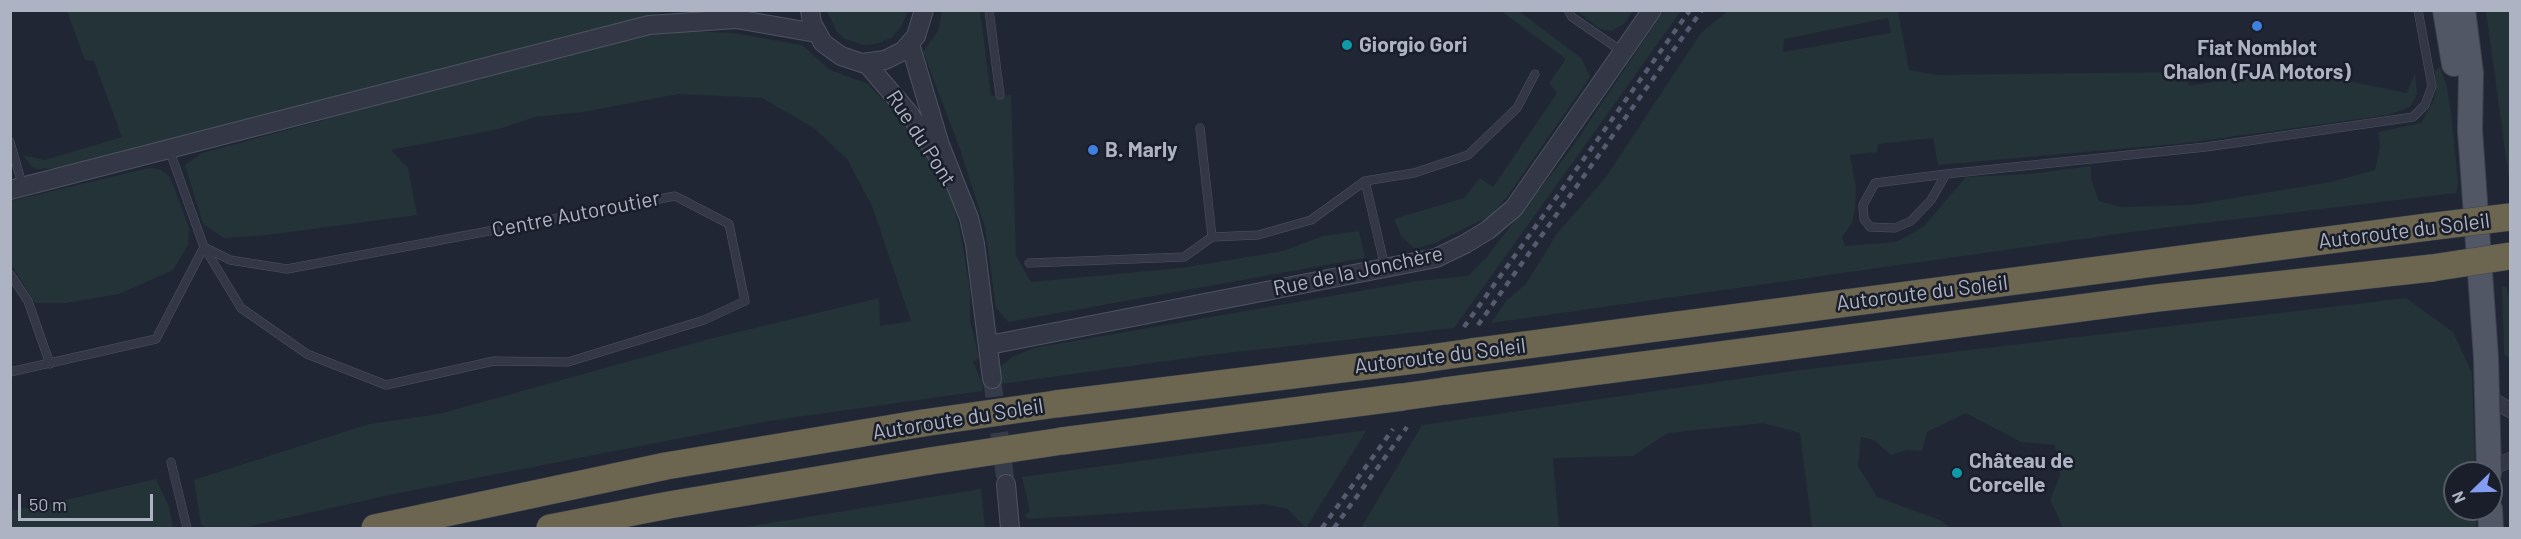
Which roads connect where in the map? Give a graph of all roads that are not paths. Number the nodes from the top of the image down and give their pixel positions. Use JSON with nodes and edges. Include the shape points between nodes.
{"nodes":[{"id":1,"x":756,"y":10,"type":"edge"},
{"id":2,"x":810,"y":10,"type":"edge"},
{"id":3,"x":924,"y":10,"type":"edge"},
{"id":4,"x":989,"y":10,"type":"edge"},
{"id":5,"x":1568,"y":10,"type":"edge"},
{"id":6,"x":1652,"y":10,"type":"edge"},
{"id":7,"x":2418,"y":10,"type":"edge"},
{"id":8,"x":2445,"y":10,"type":"edge"},
{"id":9,"x":2463,"y":10,"type":"edge"},
{"id":10,"x":736,"y":19,"type":"junction"},
{"id":11,"x":816,"y":33,"type":"junction"},
{"id":12,"x":910,"y":44,"type":"junction"},
{"id":13,"x":1623,"y":52,"type":"junction"},
{"id":14,"x":866,"y":63,"type":"junction"},
{"id":15,"x":1535,"y":74,"type":"dead end"},
{"id":16,"x":1000,"y":95,"type":"dead end"},
{"id":17,"x":1200,"y":129,"type":"dead end"},
{"id":18,"x":2470,"y":130,"type":"junction"},
{"id":19,"x":10,"y":142,"type":"edge"},
{"id":20,"x":169,"y":149,"type":"junction"},
{"id":21,"x":1946,"y":174,"type":"junction"},
{"id":22,"x":1365,"y":182,"type":"junction"},
{"id":23,"x":17,"y":188,"type":"edge"},
{"id":24,"x":2511,"y":217,"type":"edge"},
{"id":25,"x":969,"y":218,"type":"junction"},
{"id":26,"x":1212,"y":237,"type":"junction"},
{"id":27,"x":204,"y":247,"type":"junction"},
{"id":28,"x":2511,"y":256,"type":"edge"},
{"id":29,"x":1029,"y":263,"type":"dead end"},
{"id":30,"x":1385,"y":267,"type":"junction"},
{"id":31,"x":10,"y":274,"type":"edge"},
{"id":32,"x":989,"y":345,"type":"junction"},
{"id":33,"x":50,"y":364,"type":"junction"},
{"id":34,"x":10,"y":372,"type":"edge"},
{"id":35,"x":992,"y":379,"type":"tunnel mouth"},
{"id":36,"x":2487,"y":397,"type":"junction"},
{"id":37,"x":2511,"y":410,"type":"edge"},
{"id":38,"x":2495,"y":461,"type":"edge"},
{"id":39,"x":171,"y":462,"type":"dead end"},
{"id":40,"x":1006,"y":484,"type":"tunnel mouth"},
{"id":41,"x":187,"y":528,"type":"edge"},
{"id":42,"x":375,"y":528,"type":"edge"},
{"id":43,"x":550,"y":528,"type":"edge"},
{"id":44,"x":1010,"y":528,"type":"edge"}],
"edges":[{"from":1,"to":10,"type":"street"},
{"from":2,"to":11,"type":"street"},
{"from":3,"to":12,"type":"street"},
{"from":4,"to":16,"type":"lane"},
{"from":5,"to":13,"type":"lane","via":[[1572,17]]},
{"from":6,"to":13,"type":"street","name":"Rue de la Jonchère"},
{"from":7,"to":21,"type":"lane","via":[[2432,86],[2425,105],[2413,117],[2206,147]]},
{"from":8,"to":18,"type":"main road"},
{"from":9,"to":18,"type":"main road","via":[[2471,73]]},
{"from":10,"to":11,"type":"street"},
{"from":10,"to":20,"type":"street","via":[[649,25]]},
{"from":11,"to":14,"type":"street","via":[[841,57]]},
{"from":12,"to":14,"type":"street","via":[[895,56]]},
{"from":12,"to":25,"type":"street","name":"Rue du Pont","via":[[940,145]]},
{"from":13,"to":30,"type":"street","name":"Rue de la Jonchère","via":[[1514,208],[1488,230],[1436,258]]},
{"from":14,"to":25,"type":"street","name":"Rue du Pont","via":[[908,112],[936,153]]},
{"from":15,"to":22,"type":"lane","via":[[1517,108],[1468,155]]},
{"from":17,"to":26,"type":"lane"},
{"from":18,"to":36,"type":"main road"},
{"from":19,"to":23,"type":"lane"},
{"from":20,"to":23,"type":"street"},
{"from":20,"to":27,"type":"lane","name":"Centre Autoroutier"},
{"from":21,"to":21,"type":"lane","via":[[1875,183],[1863,205],[1864,219],[1870,227],[1895,228],[1911,220],[1931,200]]},
{"from":22,"to":26,"type":"lane","via":[[1311,220],[1258,235]]},
{"from":22,"to":30,"type":"lane"},
{"from":24,"to":42,"type":"highway","name":"Autoroute du Soleil","bridge":true,"via":[[923,423],[666,466]]},
{"from":25,"to":32,"type":"street","name":"Rue du Pont"},
{"from":26,"to":29,"type":"lane","via":[[1184,257]]},
{"from":27,"to":27,"type":"lane","name":"Centre Autoroutier","via":[[230,260],[287,269],[675,195],[729,224],[745,301],[704,320],[568,362],[494,361],[386,385],[307,354],[241,308]]},
{"from":27,"to":33,"type":"lane","via":[[156,339]]},
{"from":28,"to":43,"type":"highway","name":"Autoroute du Soleil","bridge":true,"via":[[2157,298],[1062,441]]},
{"from":30,"to":32,"type":"street","name":"Rue de la Jonchère"},
{"from":31,"to":33,"type":"lane","via":[[28,301]]},
{"from":32,"to":35,"type":"street","name":"Rue du Pont"},
{"from":33,"to":34,"type":"lane"},
{"from":36,"to":37,"type":"street"},
{"from":36,"to":38,"type":"main road"},
{"from":39,"to":41,"type":"lane"},
{"from":40,"to":44,"type":"street"}]}
